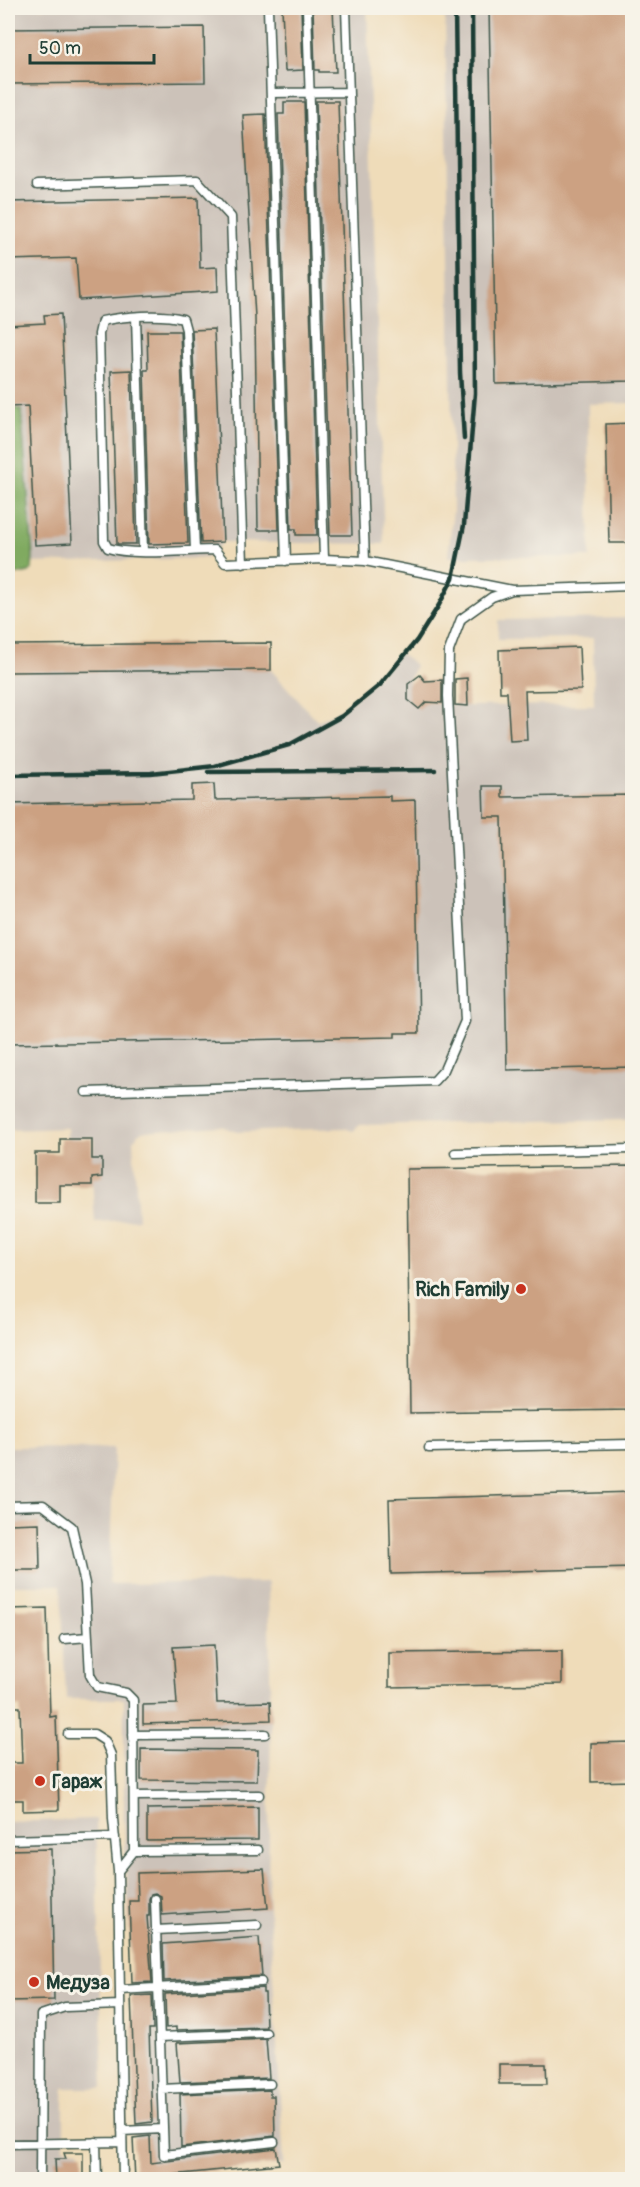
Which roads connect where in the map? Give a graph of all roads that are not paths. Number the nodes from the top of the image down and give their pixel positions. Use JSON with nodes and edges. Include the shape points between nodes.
{"nodes":[{"id":1,"x":268,"y":8,"type":"edge"},
{"id":2,"x":307,"y":8,"type":"edge"},
{"id":3,"x":346,"y":8,"type":"edge"},
{"id":4,"x":348,"y":92,"type":"junction"},
{"id":5,"x":270,"y":93,"type":"junction"},
{"id":6,"x":309,"y":93,"type":"junction"},
{"id":7,"x":37,"y":184,"type":"dead end"},
{"id":8,"x":135,"y":317,"type":"junction"},
{"id":9,"x":195,"y":550,"type":"junction"},
{"id":10,"x":143,"y":551,"type":"junction"},
{"id":11,"x":324,"y":559,"type":"junction"},
{"id":12,"x":286,"y":561,"type":"junction"},
{"id":13,"x":365,"y":561,"type":"junction"},
{"id":14,"x":243,"y":563,"type":"junction"},
{"id":15,"x":633,"y":586,"type":"edge"},
{"id":16,"x":512,"y":590,"type":"junction"},
{"id":17,"x":86,"y":1092,"type":"dead end"},
{"id":18,"x":633,"y":1149,"type":"edge"},
{"id":19,"x":455,"y":1153,"type":"dead end"},
{"id":20,"x":633,"y":1444,"type":"edge"},
{"id":21,"x":429,"y":1448,"type":"dead end"},
{"id":22,"x":8,"y":1506,"type":"edge"},
{"id":23,"x":88,"y":1637,"type":"junction"},
{"id":24,"x":64,"y":1639,"type":"dead end"},
{"id":25,"x":68,"y":1734,"type":"dead end"},
{"id":26,"x":265,"y":1734,"type":"dead end"},
{"id":27,"x":133,"y":1735,"type":"junction"},
{"id":28,"x":259,"y":1795,"type":"dead end"},
{"id":29,"x":134,"y":1796,"type":"junction"},
{"id":30,"x":114,"y":1837,"type":"junction"},
{"id":31,"x":8,"y":1840,"type":"edge"},
{"id":32,"x":258,"y":1850,"type":"dead end"},
{"id":33,"x":134,"y":1851,"type":"junction"},
{"id":34,"x":118,"y":1871,"type":"junction"},
{"id":35,"x":155,"y":1899,"type":"dead end"},
{"id":36,"x":257,"y":1925,"type":"dead end"},
{"id":37,"x":156,"y":1930,"type":"junction"},
{"id":38,"x":261,"y":1982,"type":"dead end"},
{"id":39,"x":158,"y":1988,"type":"junction"},
{"id":40,"x":120,"y":1990,"type":"junction"},
{"id":41,"x":120,"y":2005,"type":"junction"},
{"id":42,"x":266,"y":2033,"type":"dead end"},
{"id":43,"x":160,"y":2037,"type":"junction"},
{"id":44,"x":270,"y":2084,"type":"dead end"},
{"id":45,"x":161,"y":2089,"type":"junction"},
{"id":46,"x":163,"y":2129,"type":"junction"},
{"id":47,"x":122,"y":2131,"type":"junction"},
{"id":48,"x":96,"y":2142,"type":"junction"},
{"id":49,"x":122,"y":2142,"type":"junction"},
{"id":50,"x":274,"y":2142,"type":"dead end"},
{"id":51,"x":8,"y":2144,"type":"edge"},
{"id":52,"x":39,"y":2144,"type":"junction"},
{"id":53,"x":40,"y":2180,"type":"edge"},
{"id":54,"x":97,"y":2180,"type":"edge"},
{"id":55,"x":123,"y":2180,"type":"edge"}],
"edges":[{"from":1,"to":5,"type":"lane"},
{"from":2,"to":6,"type":"lane"},
{"from":3,"to":4,"type":"lane"},
{"from":4,"to":6,"type":"lane"},
{"from":4,"to":13,"type":"lane"},
{"from":5,"to":6,"type":"lane"},
{"from":5,"to":12,"type":"lane"},
{"from":6,"to":11,"type":"lane"},
{"from":7,"to":14,"type":"lane","via":[[197,180],[231,217]]},
{"from":8,"to":9,"type":"lane","via":[[183,319],[186,330]]},
{"from":8,"to":10,"type":"lane"},
{"from":8,"to":10,"type":"lane","via":[[102,321],[99,334],[104,541],[108,549]]},
{"from":9,"to":10,"type":"lane"},
{"from":9,"to":14,"type":"lane","via":[[215,550],[225,563]]},
{"from":11,"to":12,"type":"lane"},
{"from":11,"to":13,"type":"lane"},
{"from":12,"to":14,"type":"lane"},
{"from":13,"to":16,"type":"lane"},
{"from":15,"to":16,"type":"lane"},
{"from":16,"to":17,"type":"lane","via":[[492,597],[461,619],[449,651],[465,1021],[444,1070],[434,1081]]},
{"from":18,"to":19,"type":"lane"},
{"from":20,"to":21,"type":"lane"},
{"from":22,"to":23,"type":"lane","via":[[43,1505],[72,1527],[85,1584]]},
{"from":23,"to":24,"type":"lane"},
{"from":23,"to":27,"type":"lane","via":[[90,1675],[97,1687],[126,1694],[133,1700]]},
{"from":25,"to":30,"type":"lane","via":[[94,1734],[105,1741],[111,1755]]},
{"from":26,"to":27,"type":"lane"},
{"from":27,"to":29,"type":"lane"},
{"from":28,"to":29,"type":"lane"},
{"from":29,"to":33,"type":"lane"},
{"from":30,"to":31,"type":"lane"},
{"from":30,"to":34,"type":"lane"},
{"from":32,"to":33,"type":"lane"},
{"from":33,"to":34,"type":"lane"},
{"from":34,"to":40,"type":"lane"},
{"from":35,"to":37,"type":"lane"},
{"from":36,"to":37,"type":"lane"},
{"from":37,"to":39,"type":"lane"},
{"from":38,"to":39,"type":"lane"},
{"from":39,"to":40,"type":"lane"},
{"from":39,"to":43,"type":"lane"},
{"from":40,"to":41,"type":"lane"},
{"from":41,"to":47,"type":"lane"},
{"from":41,"to":52,"type":"lane","via":[[64,2007],[41,2015]]},
{"from":42,"to":43,"type":"lane"},
{"from":43,"to":45,"type":"lane"},
{"from":44,"to":45,"type":"lane"},
{"from":45,"to":46,"type":"lane"},
{"from":46,"to":47,"type":"lane"},
{"from":46,"to":50,"type":"lane","via":[[164,2155]]},
{"from":47,"to":49,"type":"lane"},
{"from":48,"to":49,"type":"lane"},
{"from":48,"to":52,"type":"lane"},
{"from":48,"to":54,"type":"lane"},
{"from":49,"to":55,"type":"lane"},
{"from":51,"to":52,"type":"lane"},
{"from":52,"to":53,"type":"lane"}]}
